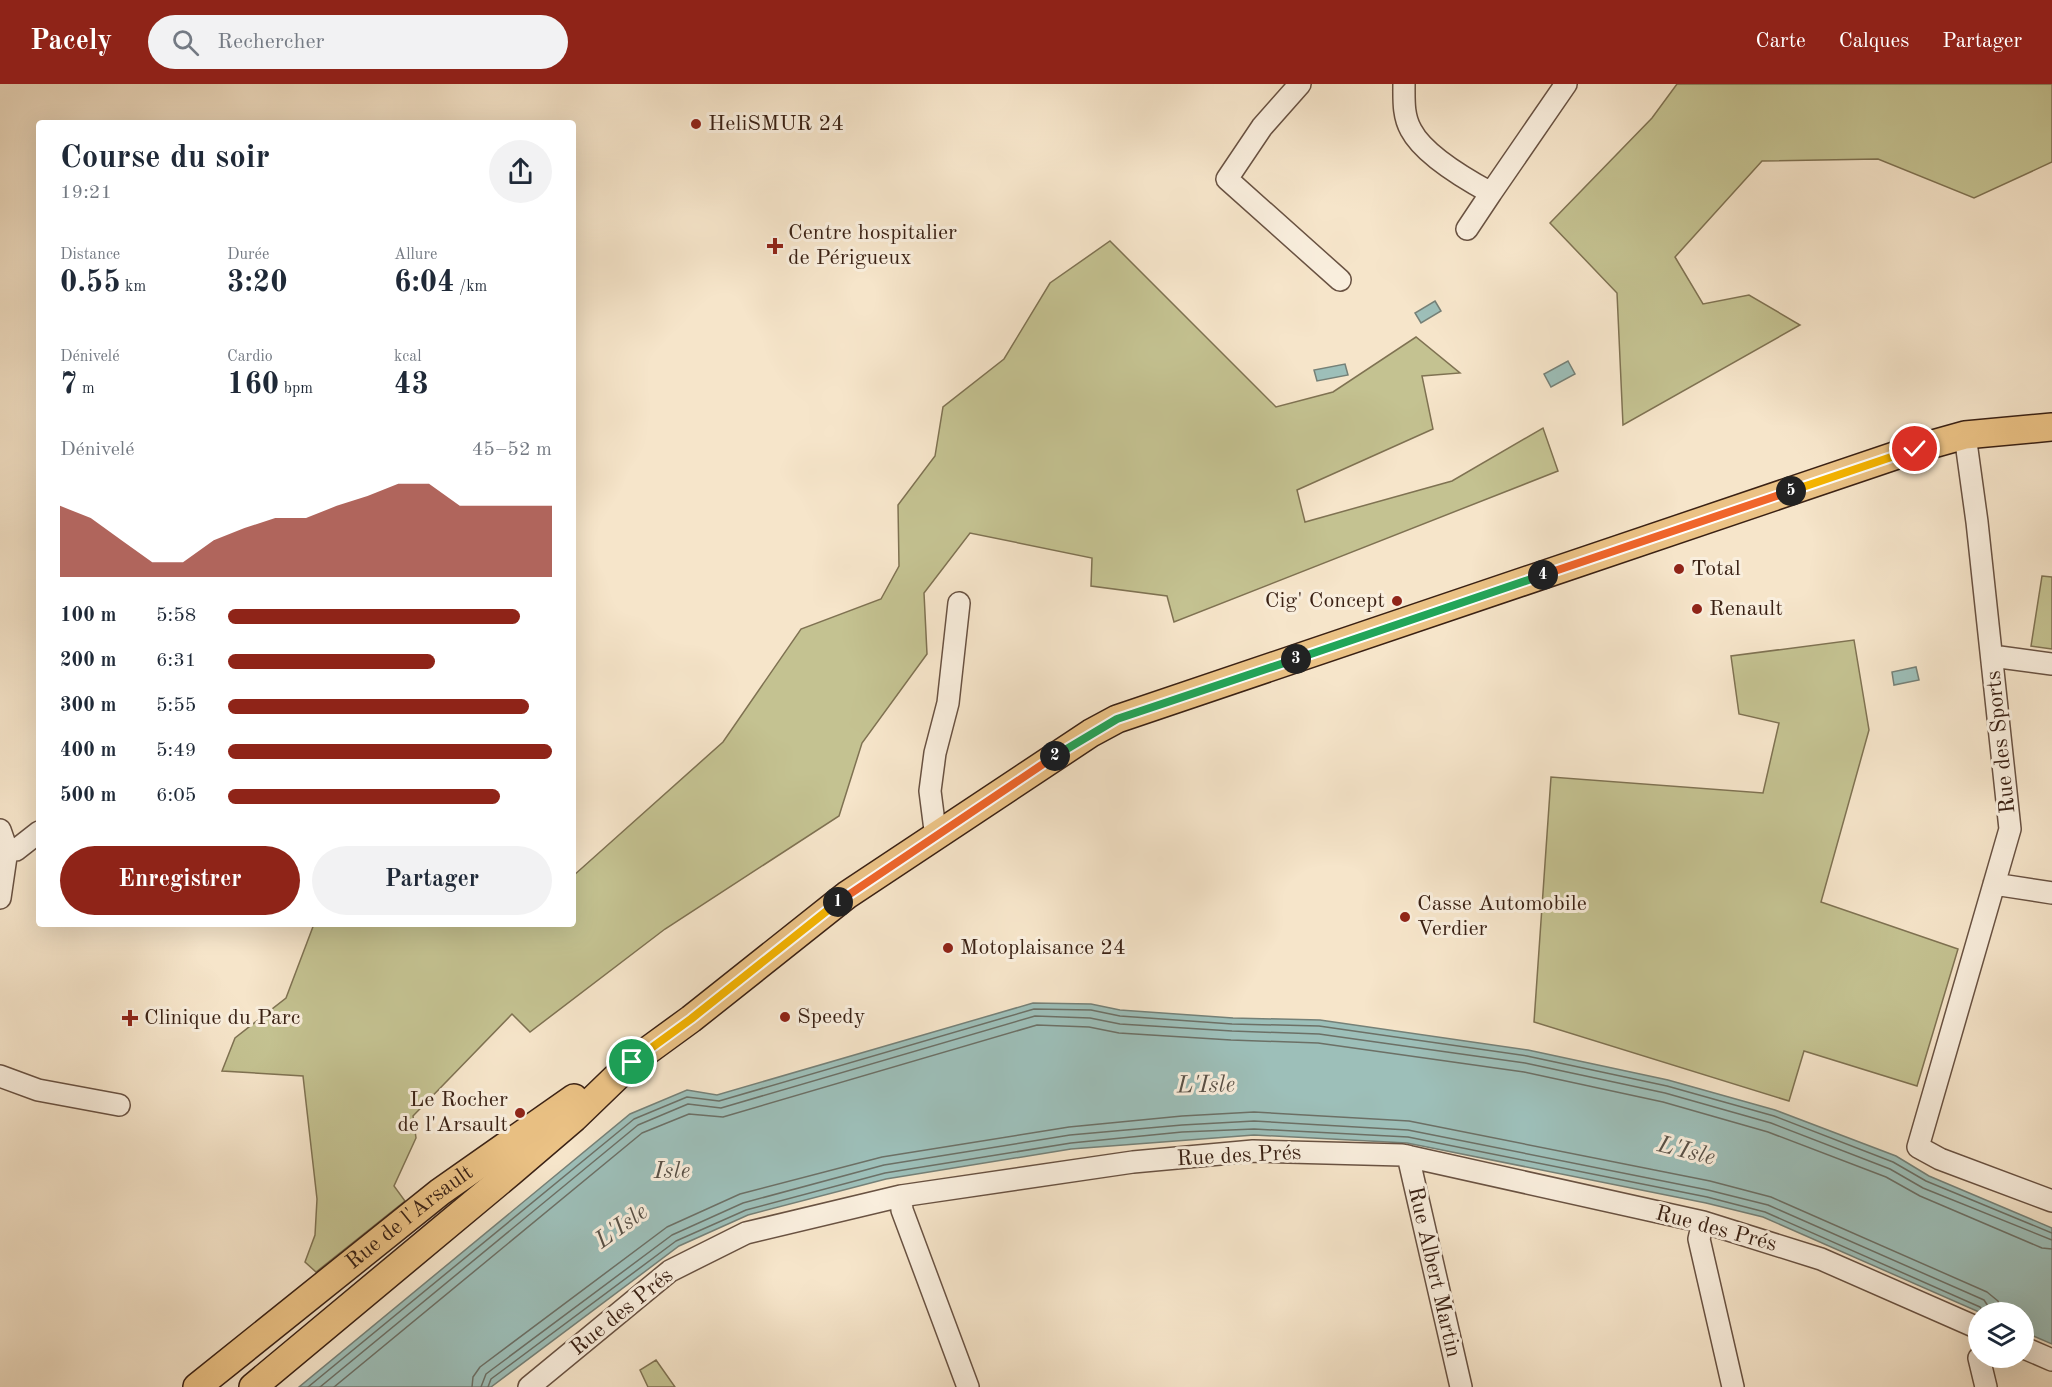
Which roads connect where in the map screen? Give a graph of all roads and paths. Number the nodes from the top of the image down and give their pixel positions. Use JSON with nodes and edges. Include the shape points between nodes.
{"nodes":[{"id":1,"x":1300,"y":84,"type":"edge"},
{"id":2,"x":1404,"y":84,"type":"edge"},
{"id":3,"x":1566,"y":84,"type":"edge"},
{"id":4,"x":1491,"y":193,"type":"junction"},
{"id":5,"x":1467,"y":229,"type":"dead end"},
{"id":6,"x":1340,"y":280,"type":"dead end"},
{"id":7,"x":2052,"y":427,"type":"edge"},
{"id":8,"x":1965,"y":435,"type":"junction"},
{"id":9,"x":959,"y":603,"type":"dead end"},
{"id":10,"x":1992,"y":656,"type":"junction"},
{"id":11,"x":2052,"y":664,"type":"edge"},
{"id":12,"x":36,"y":834,"type":"edge"},
{"id":13,"x":936,"y":838,"type":"junction"},
{"id":14,"x":3,"y":840,"type":"edge"},
{"id":15,"x":1994,"y":884,"type":"junction"},
{"id":16,"x":2052,"y":893,"type":"edge"},
{"id":17,"x":0,"y":898,"type":"edge"},
{"id":18,"x":632,"y":1062,"type":"junction"},
{"id":19,"x":0,"y":1076,"type":"edge"},
{"id":20,"x":119,"y":1105,"type":"dead end"},
{"id":21,"x":1408,"y":1156,"type":"junction"},
{"id":22,"x":462,"y":1176,"type":"junction"},
{"id":23,"x":498,"y":1183,"type":"junction"},
{"id":24,"x":440,"y":1192,"type":"junction"},
{"id":25,"x":901,"y":1196,"type":"junction"},
{"id":26,"x":2052,"y":1201,"type":"edge"},
{"id":27,"x":472,"y":1204,"type":"junction"},
{"id":28,"x":1703,"y":1222,"type":"junction"},
{"id":29,"x":1968,"y":1324,"type":"edge"},
{"id":30,"x":2034,"y":1352,"type":"edge"},
{"id":31,"x":2052,"y":1360,"type":"edge"},
{"id":32,"x":1982,"y":1368,"type":"edge"},
{"id":33,"x":197,"y":1387,"type":"edge"},
{"id":34,"x":253,"y":1387,"type":"edge"},
{"id":35,"x":529,"y":1387,"type":"edge"},
{"id":36,"x":968,"y":1387,"type":"edge"},
{"id":37,"x":1461,"y":1387,"type":"edge"},
{"id":38,"x":1733,"y":1387,"type":"edge"},
{"id":39,"x":1986,"y":1387,"type":"edge"}],
"edges":[{"from":1,"to":6,"type":"street","via":[[1262,127],[1227,179]]},
{"from":2,"to":4,"type":"street","via":[[1405,112],[1422,147]]},
{"from":3,"to":4,"type":"street"},
{"from":4,"to":5,"type":"street"},
{"from":7,"to":8,"type":"main road"},
{"from":8,"to":10,"type":"street","name":"Rue des Sports"},
{"from":8,"to":13,"type":"main road","via":[[1117,719],[1068,746]]},
{"from":9,"to":13,"type":"street","via":[[948,703],[930,791]]},
{"from":10,"to":11,"type":"street"},
{"from":10,"to":15,"type":"street","name":"Rue des Sports","via":[[2010,829]]},
{"from":12,"to":14,"type":"street","via":[[16,850]]},
{"from":13,"to":18,"type":"main road","via":[[847,895]]},
{"from":14,"to":17,"type":"street"},
{"from":15,"to":16,"type":"street"},
{"from":15,"to":26,"type":"street","name":"Rue des Sports","via":[[1918,1147]]},
{"from":18,"to":22,"type":"main road","name":"Rue de l'Arsault"},
{"from":18,"to":23,"type":"main road"},
{"from":19,"to":20,"type":"street","via":[[38,1090]]},
{"from":21,"to":25,"type":"street","name":"Rue des Prés","via":[[1253,1151],[1133,1162]]},
{"from":21,"to":28,"type":"street","name":"Rue des Prés"},
{"from":21,"to":37,"type":"street","name":"Rue Albert Martin"},
{"from":22,"to":23,"type":"main road","via":[[486,1172]]},
{"from":22,"to":24,"type":"main road","name":"Rue de l'Arsault"},
{"from":23,"to":27,"type":"main road"},
{"from":24,"to":27,"type":"main road","via":[[463,1195]]},
{"from":24,"to":33,"type":"main road","name":"Rue de l'Arsault"},
{"from":25,"to":35,"type":"street","name":"Rue des Prés","via":[[746,1233],[670,1271]]},
{"from":25,"to":36,"type":"street","via":[[902,1210]]},
{"from":27,"to":34,"type":"main road"},
{"from":28,"to":29,"type":"street","name":"Rue des Prés","via":[[1821,1259]]},
{"from":28,"to":38,"type":"street","via":[[1699,1239]]},
{"from":30,"to":31,"type":"street"},
{"from":32,"to":39,"type":"street"}]}
